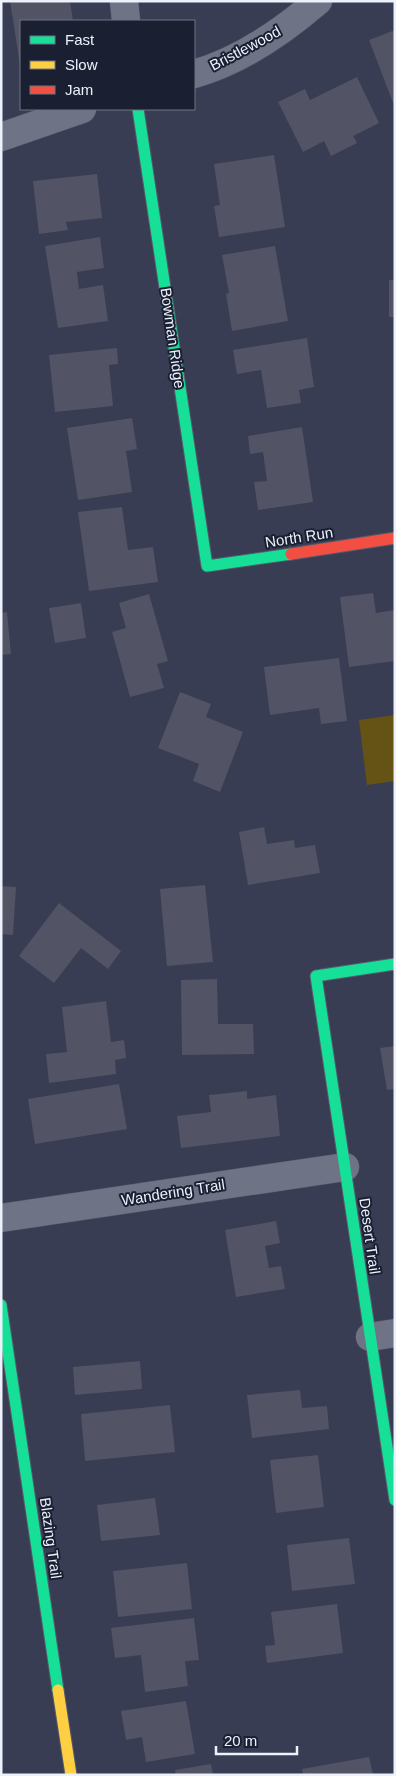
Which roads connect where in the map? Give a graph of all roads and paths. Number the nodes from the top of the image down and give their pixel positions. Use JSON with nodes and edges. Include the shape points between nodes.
{"nodes":[{"id":1,"x":124,"y":1,"type":"edge"},
{"id":2,"x":318,"y":1,"type":"edge"},
{"id":3,"x":126,"y":20,"type":"edge"},
{"id":4,"x":195,"y":74,"type":"edge"},
{"id":5,"x":79,"y":110,"type":"edge"},
{"id":6,"x":138,"y":110,"type":"edge"},
{"id":7,"x":1,"y":137,"type":"edge"},
{"id":8,"x":395,"y":538,"type":"edge"},
{"id":9,"x":207,"y":566,"type":"joint"},
{"id":10,"x":395,"y":964,"type":"edge"},
{"id":11,"x":345,"y":1167,"type":"junction"},
{"id":12,"x":1,"y":1218,"type":"edge"},
{"id":13,"x":1,"y":1305,"type":"edge"},
{"id":14,"x":383,"y":1335,"type":"edge"},
{"id":15,"x":7,"y":1386,"type":"edge"},
{"id":16,"x":395,"y":1500,"type":"edge"},
{"id":17,"x":71,"y":1775,"type":"edge"}],
"edges":[{"from":1,"to":3,"type":"street"},
{"from":2,"to":4,"type":"street","name":"Bristlewood","via":[[266,40]]},
{"from":5,"to":7,"type":"street"},
{"from":6,"to":9,"type":"street","name":"Bowman Ridge"},
{"from":8,"to":9,"type":"street","name":"North Run"},
{"from":10,"to":11,"type":"street","name":"Desert Trail","via":[[316,976]]},
{"from":11,"to":12,"type":"street","name":"Wandering Trail"},
{"from":11,"to":14,"type":"street","name":"Desert Trail"},
{"from":13,"to":15,"type":"street","name":"Blazing Trail"},
{"from":14,"to":16,"type":"street","name":"Desert Trail"},
{"from":15,"to":17,"type":"street","name":"Blazing Trail"}]}
